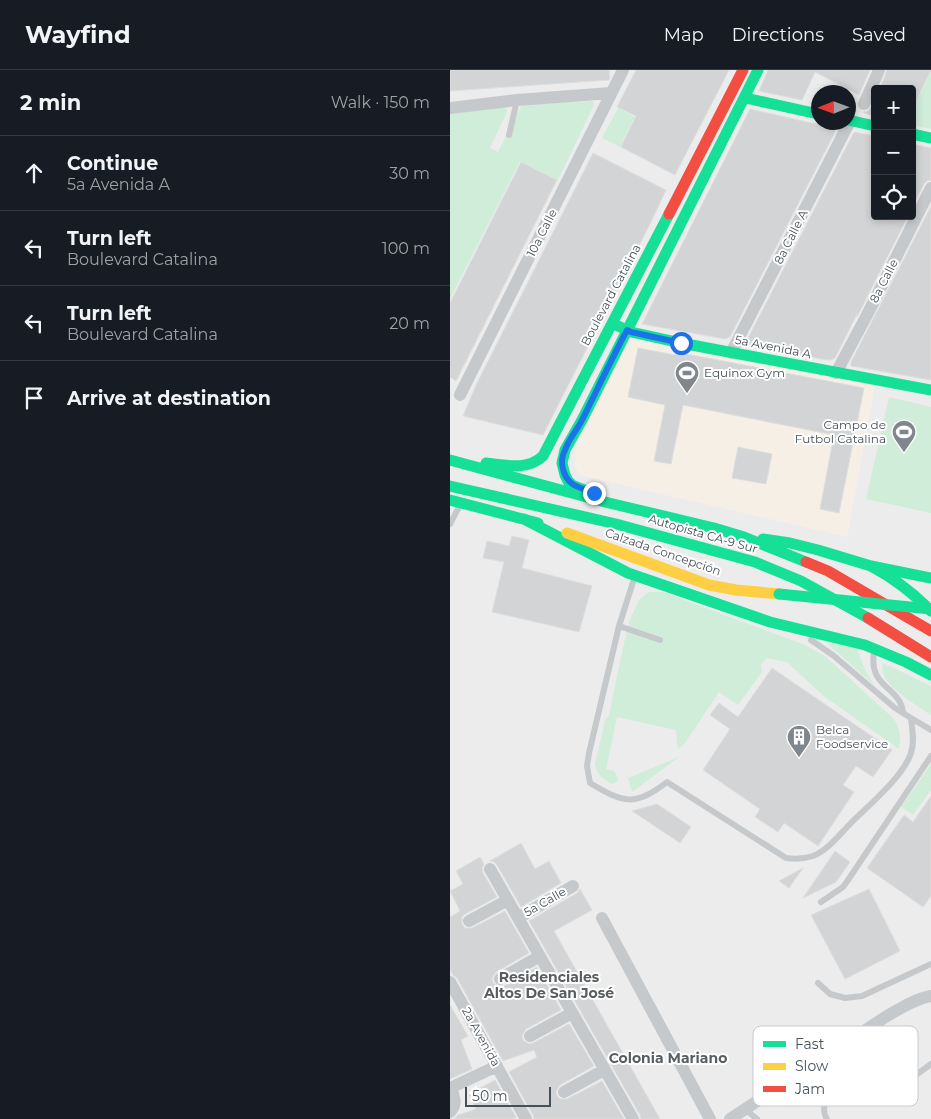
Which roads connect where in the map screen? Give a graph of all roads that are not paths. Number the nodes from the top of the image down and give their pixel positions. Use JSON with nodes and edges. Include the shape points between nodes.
{"nodes":[{"id":1,"x":623,"y":70,"type":"edge"},
{"id":2,"x":743,"y":70,"type":"edge"},
{"id":3,"x":758,"y":70,"type":"edge"},
{"id":4,"x":879,"y":70,"type":"edge"},
{"id":5,"x":612,"y":93,"type":"junction"},
{"id":6,"x":745,"y":96,"type":"junction"},
{"id":7,"x":517,"y":100,"type":"junction"},
{"id":8,"x":864,"y":104,"type":"dead end"},
{"id":9,"x":450,"y":108,"type":"edge"},
{"id":10,"x":811,"y":112,"type":"edge"},
{"id":11,"x":856,"y":122,"type":"edge"},
{"id":12,"x":871,"y":125,"type":"edge"},
{"id":13,"x":844,"y":130,"type":"edge"},
{"id":14,"x":509,"y":135,"type":"dead end"},
{"id":15,"x":916,"y":135,"type":"edge"},
{"id":16,"x":931,"y":138,"type":"edge"},
{"id":17,"x":931,"y":188,"type":"edge"},
{"id":18,"x":648,"y":256,"type":"junction"},
{"id":19,"x":662,"y":262,"type":"junction"},
{"id":20,"x":612,"y":323,"type":"junction"},
{"id":21,"x":627,"y":330,"type":"junction"},
{"id":22,"x":731,"y":353,"type":"junction"},
{"id":23,"x":836,"y":373,"type":"junction"},
{"id":24,"x":931,"y":390,"type":"edge"},
{"id":25,"x":460,"y":395,"type":"dead end"},
{"id":26,"x":564,"y":415,"type":"junction"},
{"id":27,"x":579,"y":425,"type":"junction"},
{"id":28,"x":454,"y":461,"type":"edge"},
{"id":29,"x":450,"y":486,"type":"edge"},
{"id":30,"x":455,"y":502,"type":"edge"},
{"id":31,"x":609,"y":503,"type":"junction"},
{"id":32,"x":524,"y":519,"type":"junction"},
{"id":33,"x":450,"y":524,"type":"edge"},
{"id":34,"x":744,"y":537,"type":"junction"},
{"id":35,"x":871,"y":566,"type":"junction"},
{"id":36,"x":636,"y":576,"type":"junction"},
{"id":37,"x":931,"y":578,"type":"edge"},
{"id":38,"x":931,"y":610,"type":"edge"},
{"id":39,"x":620,"y":626,"type":"junction"},
{"id":40,"x":794,"y":628,"type":"junction"},
{"id":41,"x":931,"y":631,"type":"edge"},
{"id":42,"x":660,"y":640,"type":"dead end"},
{"id":43,"x":875,"y":649,"type":"junction"},
{"id":44,"x":931,"y":657,"type":"edge"},
{"id":45,"x":931,"y":675,"type":"edge"},
{"id":46,"x":903,"y":713,"type":"junction"},
{"id":47,"x":911,"y":718,"type":"junction"},
{"id":48,"x":931,"y":730,"type":"edge"},
{"id":49,"x":931,"y":756,"type":"edge"},
{"id":50,"x":490,"y":869,"type":"dead end"},
{"id":51,"x":573,"y":886,"type":"dead end"},
{"id":52,"x":508,"y":900,"type":"junction"},
{"id":53,"x":821,"y":902,"type":"dead end"},
{"id":54,"x":518,"y":918,"type":"junction"},
{"id":55,"x":602,"y":918,"type":"dead end"},
{"id":56,"x":469,"y":922,"type":"dead end"},
{"id":57,"x":540,"y":956,"type":"junction"},
{"id":58,"x":931,"y":964,"type":"edge"},
{"id":59,"x":500,"y":979,"type":"dead end"},
{"id":60,"x":450,"y":983,"type":"edge"},
{"id":61,"x":818,"y":983,"type":"dead end"},
{"id":62,"x":931,"y":996,"type":"edge"},
{"id":63,"x":572,"y":1013,"type":"junction"},
{"id":64,"x":873,"y":1026,"type":"edge"},
{"id":65,"x":530,"y":1036,"type":"dead end"},
{"id":66,"x":931,"y":1064,"type":"edge"},
{"id":67,"x":497,"y":1066,"type":"junction"},
{"id":68,"x":604,"y":1070,"type":"junction"},
{"id":69,"x":918,"y":1074,"type":"edge"},
{"id":70,"x":450,"y":1088,"type":"edge"},
{"id":71,"x":564,"y":1092,"type":"dead end"},
{"id":72,"x":753,"y":1104,"type":"edge"},
{"id":73,"x":824,"y":1106,"type":"edge"},
{"id":74,"x":745,"y":1109,"type":"junction"},
{"id":75,"x":450,"y":1112,"type":"edge"},
{"id":76,"x":708,"y":1118,"type":"edge"},
{"id":77,"x":526,"y":1119,"type":"edge"},
{"id":78,"x":632,"y":1119,"type":"edge"},
{"id":79,"x":730,"y":1119,"type":"edge"},
{"id":80,"x":758,"y":1119,"type":"edge"},
{"id":81,"x":827,"y":1119,"type":"edge"}],
"edges":[{"from":1,"to":5,"type":"street","name":"10a Calle"},
{"from":2,"to":18,"type":"main road","name":"Boulevard Catalina"},
{"from":3,"to":6,"type":"main road"},
{"from":4,"to":8,"type":"street"},
{"from":5,"to":7,"type":"street"},
{"from":5,"to":25,"type":"street","name":"10a Calle"},
{"from":6,"to":10,"type":"main road"},
{"from":6,"to":19,"type":"main road"},
{"from":7,"to":9,"type":"street"},
{"from":7,"to":14,"type":"lane"},
{"from":11,"to":12,"type":"main road"},
{"from":13,"to":22,"type":"street","name":"8a Calle A"},
{"from":15,"to":16,"type":"main road"},
{"from":17,"to":23,"type":"street","name":"8a Calle"},
{"from":18,"to":19,"type":"main road"},
{"from":18,"to":20,"type":"main road","name":"Boulevard Catalina"},
{"from":19,"to":21,"type":"main road"},
{"from":20,"to":21,"type":"main road","name":"5a Avenida A"},
{"from":20,"to":26,"type":"main road","name":"Boulevard Catalina"},
{"from":21,"to":22,"type":"main road","name":"5a Avenida A"},
{"from":21,"to":27,"type":"main road"},
{"from":22,"to":23,"type":"main road","name":"5a Avenida A"},
{"from":23,"to":24,"type":"main road","name":"5a Avenida A"},
{"from":26,"to":27,"type":"lane"},
{"from":26,"to":28,"type":"main road","name":"Boulevard Catalina","via":[[546,452],[536,463],[523,466]]},
{"from":27,"to":31,"type":"main road","via":[[563,457],[565,475],[572,485]]},
{"from":28,"to":31,"type":"main road","name":"Autopista CA-9 Sur"},
{"from":29,"to":44,"type":"main road","name":"Autopista CA-9 Sur","via":[[616,524],[754,562],[801,581]]},
{"from":30,"to":32,"type":"main road","name":"Calzada Concepción"},
{"from":30,"to":33,"type":"lane"},
{"from":31,"to":34,"type":"main road","name":"Autopista CA-9 Sur"},
{"from":32,"to":36,"type":"main road"},
{"from":32,"to":38,"type":"main road","name":"Calzada Concepción","bridge":true,"via":[[709,585]]},
{"from":34,"to":35,"type":"main road","via":[[790,543]]},
{"from":34,"to":41,"type":"main road","name":"Autopista CA-9 Sur","via":[[828,571]]},
{"from":35,"to":37,"type":"main road"},
{"from":35,"to":38,"type":"main road","via":[[899,581]]},
{"from":36,"to":39,"type":"lane"},
{"from":36,"to":40,"type":"main road"},
{"from":39,"to":42,"type":"lane"},
{"from":39,"to":47,"type":"lane","via":[[589,753],[590,783],[614,796],[635,800],[651,794],[667,782],[786,858],[813,856],[888,786],[911,753]]},
{"from":40,"to":43,"type":"main road"},
{"from":40,"to":46,"type":"lane","via":[[834,656]]},
{"from":43,"to":45,"type":"main road"},
{"from":43,"to":46,"type":"lane","via":[[876,673],[881,683],[902,702]]},
{"from":46,"to":47,"type":"lane"},
{"from":47,"to":48,"type":"lane"},
{"from":49,"to":53,"type":"lane","via":[[843,887]]},
{"from":50,"to":52,"type":"street"},
{"from":51,"to":54,"type":"street","name":"5a Calle"},
{"from":52,"to":54,"type":"street"},
{"from":52,"to":56,"type":"street"},
{"from":54,"to":57,"type":"street"},
{"from":55,"to":76,"type":"street"},
{"from":57,"to":59,"type":"street"},
{"from":57,"to":63,"type":"street"},
{"from":58,"to":61,"type":"lane","via":[[862,996],[845,998],[830,994]]},
{"from":60,"to":67,"type":"street","name":"2a Avenida"},
{"from":62,"to":64,"type":"street","via":[[908,1004]]},
{"from":63,"to":65,"type":"street"},
{"from":63,"to":68,"type":"street"},
{"from":66,"to":69,"type":"lane"},
{"from":67,"to":70,"type":"street"},
{"from":67,"to":77,"type":"street","name":"2a Avenida"},
{"from":68,"to":71,"type":"street"},
{"from":68,"to":78,"type":"street"},
{"from":70,"to":75,"type":"street","via":[[455,1103]]},
{"from":72,"to":74,"type":"street"},
{"from":73,"to":81,"type":"lane"},
{"from":74,"to":79,"type":"street"},
{"from":74,"to":80,"type":"lane"}]}
